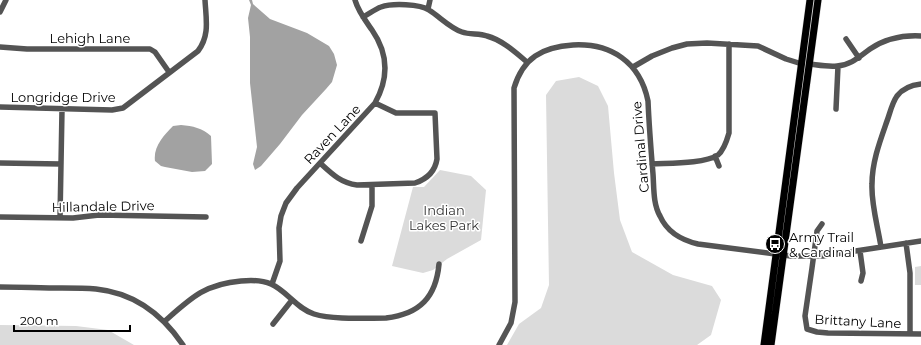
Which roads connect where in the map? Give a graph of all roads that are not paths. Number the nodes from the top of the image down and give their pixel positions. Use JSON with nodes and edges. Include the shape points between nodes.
{"nodes":[{"id":1,"x":6,"y":0,"type":"edge"},
{"id":2,"x":205,"y":0,"type":"edge"},
{"id":3,"x":355,"y":0,"type":"edge"},
{"id":4,"x":430,"y":0,"type":"edge"},
{"id":5,"x":810,"y":0,"type":"edge"},
{"id":6,"x":818,"y":0,"type":"edge"},
{"id":7,"x":428,"y":9,"type":"junction"},
{"id":8,"x":0,"y":12,"type":"edge"},
{"id":9,"x":363,"y":17,"type":"junction"},
{"id":10,"x":921,"y":36,"type":"edge"},
{"id":11,"x":846,"y":39,"type":"dead end"},
{"id":12,"x":729,"y":44,"type":"junction"},
{"id":13,"x":0,"y":47,"type":"edge"},
{"id":14,"x":859,"y":58,"type":"junction"},
{"id":15,"x":527,"y":62,"type":"junction"},
{"id":16,"x":805,"y":64,"type":"junction"},
{"id":17,"x":838,"y":66,"type":"junction"},
{"id":18,"x":633,"y":67,"type":"junction"},
{"id":19,"x":169,"y":72,"type":"junction"},
{"id":20,"x":921,"y":84,"type":"edge"},
{"id":21,"x":375,"y":103,"type":"junction"},
{"id":22,"x":0,"y":107,"type":"edge"},
{"id":23,"x":836,"y":109,"type":"dead end"},
{"id":24,"x":62,"y":110,"type":"junction"},
{"id":25,"x":715,"y":156,"type":"junction"},
{"id":26,"x":0,"y":163,"type":"edge"},
{"id":27,"x":320,"y":163,"type":"junction"},
{"id":28,"x":61,"y":164,"type":"junction"},
{"id":29,"x":652,"y":164,"type":"junction"},
{"id":30,"x":719,"y":166,"type":"dead end"},
{"id":31,"x":372,"y":185,"type":"junction"},
{"id":32,"x":0,"y":217,"type":"edge"},
{"id":33,"x":206,"y":217,"type":"dead end"},
{"id":34,"x":60,"y":218,"type":"junction"},
{"id":35,"x":822,"y":224,"type":"dead end"},
{"id":36,"x":361,"y":241,"type":"dead end"},
{"id":37,"x":921,"y":241,"type":"edge"},
{"id":38,"x":906,"y":243,"type":"junction"},
{"id":39,"x":881,"y":247,"type":"junction"},
{"id":40,"x":860,"y":251,"type":"junction"},
{"id":41,"x":780,"y":255,"type":"junction"},
{"id":42,"x":814,"y":257,"type":"junction"},
{"id":43,"x":439,"y":264,"type":"dead end"},
{"id":44,"x":862,"y":281,"type":"dead end"},
{"id":45,"x":272,"y":284,"type":"junction"},
{"id":46,"x":0,"y":287,"type":"edge"},
{"id":47,"x":292,"y":300,"type":"junction"},
{"id":48,"x":165,"y":321,"type":"junction"},
{"id":49,"x":273,"y":324,"type":"dead end"},
{"id":50,"x":910,"y":334,"type":"junction"},
{"id":51,"x":921,"y":334,"type":"edge"},
{"id":52,"x":184,"y":345,"type":"edge"},
{"id":53,"x":499,"y":345,"type":"edge"},
{"id":54,"x":764,"y":345,"type":"edge"},
{"id":55,"x":771,"y":345,"type":"edge"}],
"edges":[{"from":1,"to":8,"type":"street"},
{"from":2,"to":19,"type":"street","name":"Longridge Drive","via":[[206,34],[203,44],[198,51]]},
{"from":3,"to":9,"type":"street","name":"Raven Lane"},
{"from":4,"to":7,"type":"street"},
{"from":5,"to":16,"type":"main road"},
{"from":6,"to":16,"type":"main road"},
{"from":7,"to":9,"type":"street","via":[[414,5],[386,5]]},
{"from":7,"to":15,"type":"street","via":[[458,30],[488,36],[500,42]]},
{"from":9,"to":21,"type":"street","name":"Raven Lane","via":[[378,39],[385,59],[385,78]]},
{"from":10,"to":14,"type":"street","via":[[902,37],[885,42]]},
{"from":11,"to":14,"type":"street"},
{"from":12,"to":16,"type":"street","via":[[758,46],[786,59]]},
{"from":12,"to":18,"type":"street","via":[[698,44],[672,48]]},
{"from":12,"to":25,"type":"street","via":[[729,133],[719,154]]},
{"from":13,"to":19,"type":"street","name":"Lehigh Lane","via":[[150,49]]},
{"from":14,"to":17,"type":"street"},
{"from":15,"to":18,"type":"street","name":"Cardinal Drive","via":[[553,47],[586,44],[612,51]]},
{"from":15,"to":53,"type":"street","name":"Cardinal Drive","via":[[517,78],[514,98],[514,307],[510,326]]},
{"from":16,"to":17,"type":"street"},
{"from":16,"to":41,"type":"main road"},
{"from":17,"to":23,"type":"street"},
{"from":18,"to":29,"type":"street","name":"Cardinal Drive","via":[[646,95]]},
{"from":19,"to":24,"type":"street","name":"Longridge Drive","via":[[119,109]]},
{"from":20,"to":39,"type":"street","via":[[908,87],[896,96],[876,155],[872,185]]},
{"from":21,"to":27,"type":"street","name":"Raven Lane"},
{"from":21,"to":31,"type":"street","via":[[396,113],[435,112],[437,159],[431,173],[421,181]]},
{"from":22,"to":24,"type":"street","name":"Longridge Drive"},
{"from":24,"to":28,"type":"street"},
{"from":25,"to":29,"type":"street","via":[[702,161]]},
{"from":25,"to":30,"type":"street"},
{"from":26,"to":28,"type":"street"},
{"from":27,"to":31,"type":"street","via":[[343,182]]},
{"from":27,"to":45,"type":"street","name":"Raven Lane","via":[[291,196],[284,208],[280,228],[280,261]]},
{"from":28,"to":34,"type":"street"},
{"from":29,"to":41,"type":"street","name":"Cardinal Drive","via":[[657,209],[669,230],[686,241],[698,244]]},
{"from":31,"to":36,"type":"street","via":[[372,206]]},
{"from":32,"to":34,"type":"street","name":"Hillandale Drive"},
{"from":33,"to":34,"type":"street","name":"Hillandale Drive","via":[[99,215]]},
{"from":35,"to":42,"type":"street","via":[[817,231]]},
{"from":37,"to":38,"type":"street","name":"Cardinal Drive"},
{"from":38,"to":39,"type":"street","name":"Cardinal Drive"},
{"from":38,"to":50,"type":"street","via":[[910,273]]},
{"from":39,"to":40,"type":"street","name":"Cardinal Drive"},
{"from":40,"to":42,"type":"street","name":"Cardinal Drive"},
{"from":40,"to":44,"type":"street"},
{"from":41,"to":42,"type":"street","name":"Cardinal Drive"},
{"from":41,"to":54,"type":"main road"},
{"from":41,"to":55,"type":"main road"},
{"from":42,"to":50,"type":"street","name":"Brittany Lane","via":[[805,316],[807,329],[828,333]]},
{"from":43,"to":47,"type":"street","via":[[436,282],[423,304],[397,317],[324,316],[307,311]]},
{"from":45,"to":47,"type":"street"},
{"from":45,"to":48,"type":"street","via":[[247,280],[215,285],[192,297]]},
{"from":46,"to":48,"type":"street","via":[[109,291],[138,301]]},
{"from":47,"to":49,"type":"street"},
{"from":48,"to":52,"type":"street"},
{"from":50,"to":51,"type":"street"}]}
